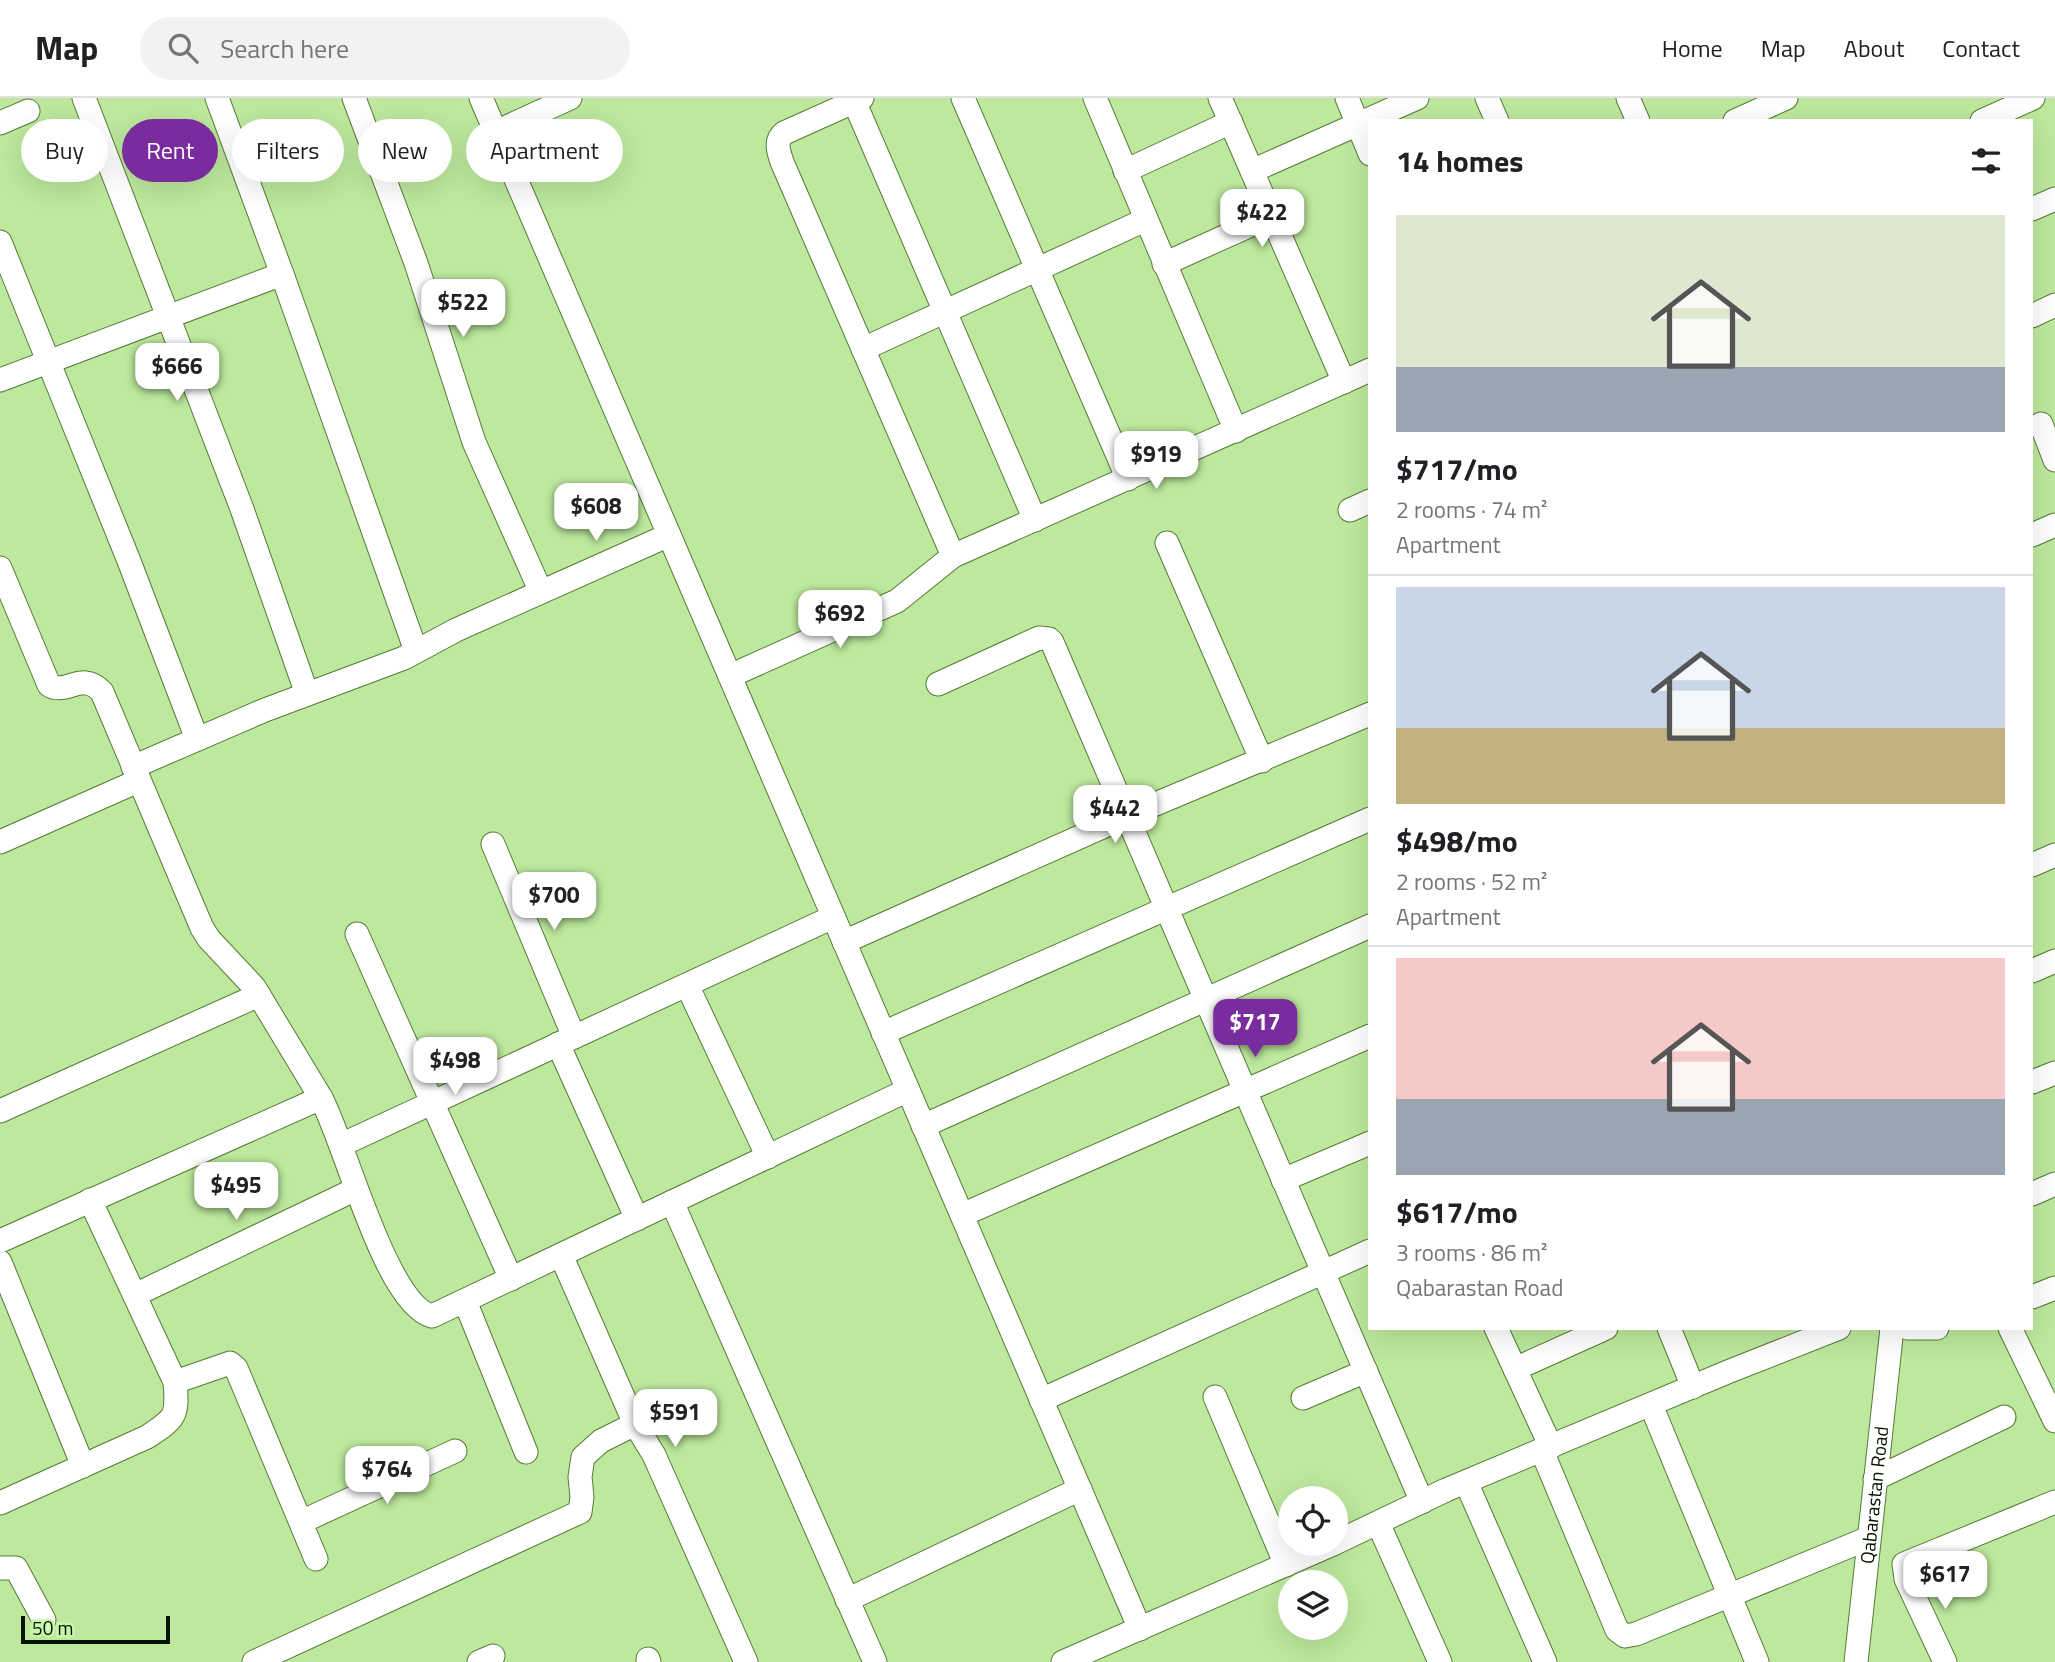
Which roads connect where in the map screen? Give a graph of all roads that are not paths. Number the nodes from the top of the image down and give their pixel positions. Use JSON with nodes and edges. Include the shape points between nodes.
{"nodes":[{"id":1,"x":84,"y":98,"type":"edge"},
{"id":2,"x":217,"y":98,"type":"edge"},
{"id":3,"x":355,"y":98,"type":"edge"},
{"id":4,"x":481,"y":98,"type":"edge"},
{"id":5,"x":570,"y":98,"type":"edge"},
{"id":6,"x":963,"y":98,"type":"edge"},
{"id":7,"x":1095,"y":98,"type":"edge"},
{"id":8,"x":1220,"y":98,"type":"edge"},
{"id":9,"x":1347,"y":98,"type":"edge"},
{"id":10,"x":1417,"y":98,"type":"edge"},
{"id":11,"x":1487,"y":98,"type":"edge"},
{"id":12,"x":1628,"y":98,"type":"edge"},
{"id":13,"x":1786,"y":98,"type":"edge"},
{"id":14,"x":2033,"y":98,"type":"edge"},
{"id":15,"x":858,"y":100,"type":"edge"},
{"id":16,"x":28,"y":111,"type":"dead end"},
{"id":17,"x":490,"y":119,"type":"edge"},
{"id":18,"x":524,"y":119,"type":"edge"},
{"id":19,"x":1368,"y":119,"type":"edge"},
{"id":20,"x":1369,"y":119,"type":"edge"},
{"id":21,"x":1496,"y":119,"type":"edge"},
{"id":22,"x":1636,"y":119,"type":"edge"},
{"id":23,"x":1739,"y":119,"type":"edge"},
{"id":24,"x":1986,"y":119,"type":"edge"},
{"id":25,"x":1230,"y":122,"type":"junction"},
{"id":26,"x":0,"y":123,"type":"edge"},
{"id":27,"x":1357,"y":124,"type":"junction"},
{"id":28,"x":1368,"y":149,"type":"edge"},
{"id":29,"x":1125,"y":171,"type":"junction"},
{"id":30,"x":1252,"y":171,"type":"junction"},
{"id":31,"x":517,"y":182,"type":"edge"},
{"id":32,"x":2055,"y":200,"type":"edge"},
{"id":33,"x":2033,"y":209,"type":"edge"},
{"id":34,"x":1271,"y":216,"type":"junction"},
{"id":35,"x":1145,"y":220,"type":"junction"},
{"id":36,"x":0,"y":242,"type":"edge"},
{"id":37,"x":1164,"y":264,"type":"junction"},
{"id":38,"x":1039,"y":269,"type":"junction"},
{"id":39,"x":282,"y":274,"type":"junction"},
{"id":40,"x":2055,"y":306,"type":"edge"},
{"id":41,"x":945,"y":312,"type":"junction"},
{"id":42,"x":2033,"y":316,"type":"edge"},
{"id":43,"x":168,"y":318,"type":"junction"},
{"id":44,"x":863,"y":349,"type":"junction"},
{"id":45,"x":47,"y":362,"type":"junction"},
{"id":46,"x":1368,"y":371,"type":"edge"},
{"id":47,"x":0,"y":380,"type":"edge"},
{"id":48,"x":1343,"y":382,"type":"junction"},
{"id":49,"x":2043,"y":424,"type":"edge"},
{"id":50,"x":1236,"y":431,"type":"junction"},
{"id":51,"x":2055,"y":460,"type":"edge"},
{"id":52,"x":1128,"y":479,"type":"junction"},
{"id":53,"x":1035,"y":520,"type":"junction"},
{"id":54,"x":2055,"y":525,"type":"edge"},
{"id":55,"x":669,"y":535,"type":"junction"},
{"id":56,"x":2033,"y":536,"type":"edge"},
{"id":57,"x":1167,"y":543,"type":"dead end"},
{"id":58,"x":953,"y":556,"type":"junction"},
{"id":59,"x":0,"y":568,"type":"edge"},
{"id":60,"x":541,"y":592,"type":"junction"},
{"id":61,"x":416,"y":651,"type":"junction"},
{"id":62,"x":730,"y":676,"type":"junction"},
{"id":63,"x":938,"y":684,"type":"dead end"},
{"id":64,"x":307,"y":694,"type":"junction"},
{"id":65,"x":1368,"y":715,"type":"edge"},
{"id":66,"x":197,"y":739,"type":"junction"},
{"id":67,"x":1262,"y":761,"type":"junction"},
{"id":68,"x":135,"y":774,"type":"junction"},
{"id":69,"x":1127,"y":816,"type":"junction"},
{"id":70,"x":1368,"y":820,"type":"edge"},
{"id":71,"x":0,"y":842,"type":"edge"},
{"id":72,"x":493,"y":844,"type":"dead end"},
{"id":73,"x":2055,"y":855,"type":"edge"},
{"id":74,"x":2033,"y":865,"type":"edge"},
{"id":75,"x":1166,"y":907,"type":"junction"},
{"id":76,"x":834,"y":917,"type":"junction"},
{"id":77,"x":1368,"y":927,"type":"edge"},
{"id":78,"x":357,"y":934,"type":"dead end"},
{"id":79,"x":844,"y":942,"type":"junction"},
{"id":80,"x":2055,"y":961,"type":"edge"},
{"id":81,"x":2033,"y":971,"type":"edge"},
{"id":82,"x":687,"y":985,"type":"junction"},
{"id":83,"x":259,"y":996,"type":"junction"},
{"id":84,"x":1205,"y":999,"type":"junction"},
{"id":85,"x":883,"y":1032,"type":"junction"},
{"id":86,"x":1368,"y":1037,"type":"edge"},
{"id":87,"x":566,"y":1041,"type":"junction"},
{"id":88,"x":2055,"y":1073,"type":"edge"},
{"id":89,"x":2033,"y":1082,"type":"edge"},
{"id":90,"x":1244,"y":1089,"type":"junction"},
{"id":91,"x":908,"y":1090,"type":"junction"},
{"id":92,"x":321,"y":1098,"type":"junction"},
{"id":93,"x":433,"y":1102,"type":"junction"},
{"id":94,"x":0,"y":1111,"type":"edge"},
{"id":95,"x":923,"y":1125,"type":"junction"},
{"id":96,"x":1368,"y":1144,"type":"edge"},
{"id":97,"x":341,"y":1145,"type":"junction"},
{"id":98,"x":768,"y":1157,"type":"junction"},
{"id":99,"x":1283,"y":1180,"type":"junction"},
{"id":100,"x":2055,"y":1184,"type":"edge"},
{"id":101,"x":356,"y":1189,"type":"junction"},
{"id":102,"x":2033,"y":1194,"type":"edge"},
{"id":103,"x":90,"y":1200,"type":"junction"},
{"id":104,"x":672,"y":1202,"type":"junction"},
{"id":105,"x":962,"y":1215,"type":"junction"},
{"id":106,"x":637,"y":1219,"type":"junction"},
{"id":107,"x":0,"y":1241,"type":"edge"},
{"id":108,"x":1368,"y":1252,"type":"edge"},
{"id":109,"x":561,"y":1255,"type":"junction"},
{"id":110,"x":0,"y":1262,"type":"edge"},
{"id":111,"x":1323,"y":1273,"type":"junction"},
{"id":112,"x":511,"y":1279,"type":"junction"},
{"id":113,"x":2055,"y":1287,"type":"edge"},
{"id":114,"x":135,"y":1295,"type":"junction"},
{"id":115,"x":2033,"y":1297,"type":"edge"},
{"id":116,"x":465,"y":1301,"type":"junction"},
{"id":117,"x":1497,"y":1330,"type":"edge"},
{"id":118,"x":1601,"y":1330,"type":"edge"},
{"id":119,"x":1670,"y":1330,"type":"edge"},
{"id":120,"x":1828,"y":1330,"type":"edge"},
{"id":121,"x":1892,"y":1330,"type":"edge"},
{"id":122,"x":2011,"y":1330,"type":"edge"},
{"id":123,"x":1801,"y":1335,"type":"edge"},
{"id":124,"x":1515,"y":1369,"type":"junction"},
{"id":125,"x":1366,"y":1371,"type":"junction"},
{"id":126,"x":175,"y":1382,"type":"junction"},
{"id":127,"x":1693,"y":1387,"type":"junction"},
{"id":128,"x":1215,"y":1397,"type":"dead end"},
{"id":129,"x":1303,"y":1398,"type":"dead end"},
{"id":130,"x":1041,"y":1400,"type":"junction"},
{"id":131,"x":1651,"y":1405,"type":"junction"},
{"id":132,"x":2052,"y":1406,"type":"edge"},
{"id":133,"x":2004,"y":1417,"type":"dead end"},
{"id":134,"x":635,"y":1424,"type":"junction"},
{"id":135,"x":1547,"y":1449,"type":"junction"},
{"id":136,"x":455,"y":1451,"type":"dead end"},
{"id":137,"x":526,"y":1452,"type":"dead end"},
{"id":138,"x":83,"y":1466,"type":"junction"},
{"id":139,"x":1875,"y":1479,"type":"junction"},
{"id":140,"x":1466,"y":1482,"type":"junction"},
{"id":141,"x":1080,"y":1489,"type":"junction"},
{"id":142,"x":1422,"y":1502,"type":"junction"},
{"id":143,"x":2055,"y":1502,"type":"edge"},
{"id":144,"x":0,"y":1503,"type":"edge"},
{"id":145,"x":301,"y":1522,"type":"junction"},
{"id":146,"x":1378,"y":1523,"type":"junction"},
{"id":147,"x":1348,"y":1537,"type":"edge"},
{"id":148,"x":1869,"y":1538,"type":"junction"},
{"id":149,"x":1306,"y":1556,"type":"edge"},
{"id":150,"x":316,"y":1559,"type":"dead end"},
{"id":151,"x":1,"y":1564,"type":"edge"},
{"id":152,"x":1286,"y":1565,"type":"junction"},
{"id":153,"x":1730,"y":1597,"type":"junction"},
{"id":154,"x":848,"y":1600,"type":"junction"},
{"id":155,"x":44,"y":1620,"type":"dead end"},
{"id":156,"x":1140,"y":1629,"type":"junction"},
{"id":157,"x":292,"y":1654,"type":"edge"},
{"id":158,"x":254,"y":1662,"type":"edge"},
{"id":159,"x":746,"y":1662,"type":"edge"},
{"id":160,"x":875,"y":1662,"type":"edge"},
{"id":161,"x":1063,"y":1662,"type":"edge"},
{"id":162,"x":1440,"y":1662,"type":"edge"},
{"id":163,"x":1545,"y":1662,"type":"edge"},
{"id":164,"x":1757,"y":1662,"type":"edge"},
{"id":165,"x":1856,"y":1662,"type":"edge"},
{"id":166,"x":1945,"y":1662,"type":"edge"}],
"edges":[{"from":1,"to":43,"type":"street"},
{"from":2,"to":39,"type":"street"},
{"from":3,"to":60,"type":"street","via":[[416,263],[474,442]]},
{"from":4,"to":17,"type":"street"},
{"from":5,"to":18,"type":"street"},
{"from":6,"to":38,"type":"street"},
{"from":7,"to":29,"type":"street"},
{"from":8,"to":25,"type":"street"},
{"from":9,"to":27,"type":"street"},
{"from":10,"to":20,"type":"street"},
{"from":11,"to":21,"type":"street"},
{"from":12,"to":22,"type":"street"},
{"from":13,"to":23,"type":"street"},
{"from":14,"to":24,"type":"street"},
{"from":15,"to":41,"type":"street"},
{"from":15,"to":44,"type":"street","via":[[784,133],[778,146]]},
{"from":16,"to":26,"type":"street"},
{"from":19,"to":27,"type":"street"},
{"from":25,"to":29,"type":"street"},
{"from":25,"to":30,"type":"street"},
{"from":27,"to":28,"type":"street"},
{"from":27,"to":30,"type":"street"},
{"from":29,"to":35,"type":"street"},
{"from":30,"to":34,"type":"street"},
{"from":31,"to":55,"type":"street"},
{"from":32,"to":33,"type":"street"},
{"from":34,"to":37,"type":"street"},
{"from":34,"to":48,"type":"street"},
{"from":35,"to":37,"type":"street"},
{"from":35,"to":38,"type":"street"},
{"from":36,"to":45,"type":"street"},
{"from":37,"to":50,"type":"street"},
{"from":38,"to":41,"type":"street"},
{"from":38,"to":52,"type":"street"},
{"from":39,"to":43,"type":"street"},
{"from":39,"to":61,"type":"street"},
{"from":40,"to":42,"type":"street"},
{"from":41,"to":44,"type":"street"},
{"from":41,"to":53,"type":"street"},
{"from":43,"to":45,"type":"street"},
{"from":43,"to":64,"type":"street"},
{"from":44,"to":58,"type":"street"},
{"from":45,"to":47,"type":"street"},
{"from":45,"to":66,"type":"street"},
{"from":46,"to":48,"type":"street"},
{"from":48,"to":50,"type":"street"},
{"from":49,"to":51,"type":"street"},
{"from":50,"to":52,"type":"street"},
{"from":52,"to":53,"type":"street"},
{"from":53,"to":58,"type":"street"},
{"from":54,"to":56,"type":"street"},
{"from":55,"to":60,"type":"street"},
{"from":55,"to":62,"type":"street"},
{"from":57,"to":67,"type":"street"},
{"from":58,"to":62,"type":"street","via":[[897,601]]},
{"from":59,"to":68,"type":"street","via":[[46,683],[54,688],[83,682],[96,686]]},
{"from":60,"to":61,"type":"street"},
{"from":61,"to":64,"type":"street"},
{"from":62,"to":76,"type":"street"},
{"from":63,"to":69,"type":"street","via":[[1040,638],[1049,639]]},
{"from":64,"to":66,"type":"street"},
{"from":65,"to":67,"type":"street"},
{"from":66,"to":68,"type":"street"},
{"from":67,"to":69,"type":"street"},
{"from":68,"to":71,"type":"street"},
{"from":68,"to":83,"type":"street","via":[[202,928]]},
{"from":69,"to":75,"type":"street"},
{"from":69,"to":79,"type":"street"},
{"from":70,"to":75,"type":"street"},
{"from":72,"to":87,"type":"street"},
{"from":73,"to":74,"type":"street"},
{"from":75,"to":84,"type":"street"},
{"from":75,"to":85,"type":"street"},
{"from":76,"to":79,"type":"street"},
{"from":76,"to":82,"type":"street"},
{"from":77,"to":84,"type":"street"},
{"from":78,"to":93,"type":"street"},
{"from":79,"to":85,"type":"street"},
{"from":80,"to":81,"type":"street"},
{"from":82,"to":87,"type":"street"},
{"from":82,"to":98,"type":"street"},
{"from":83,"to":92,"type":"street"},
{"from":83,"to":94,"type":"street"},
{"from":84,"to":90,"type":"street"},
{"from":84,"to":95,"type":"street"},
{"from":85,"to":91,"type":"street"},
{"from":86,"to":90,"type":"street"},
{"from":87,"to":93,"type":"street"},
{"from":87,"to":106,"type":"street"},
{"from":88,"to":89,"type":"street"},
{"from":90,"to":99,"type":"street"},
{"from":90,"to":105,"type":"street"},
{"from":91,"to":95,"type":"street"},
{"from":91,"to":98,"type":"street"},
{"from":92,"to":97,"type":"street"},
{"from":92,"to":103,"type":"street"},
{"from":93,"to":97,"type":"street"},
{"from":93,"to":112,"type":"street"},
{"from":95,"to":105,"type":"street"},
{"from":96,"to":99,"type":"street"},
{"from":97,"to":101,"type":"street"},
{"from":98,"to":104,"type":"street"},
{"from":99,"to":111,"type":"street"},
{"from":100,"to":102,"type":"street"},
{"from":101,"to":114,"type":"street"},
{"from":101,"to":116,"type":"street","via":[[390,1267],[417,1309],[432,1316]]},
{"from":103,"to":107,"type":"street"},
{"from":103,"to":114,"type":"street"},
{"from":104,"to":106,"type":"street"},
{"from":104,"to":154,"type":"street"},
{"from":105,"to":130,"type":"street"},
{"from":106,"to":109,"type":"street"},
{"from":108,"to":111,"type":"street"},
{"from":109,"to":112,"type":"street"},
{"from":109,"to":134,"type":"street"},
{"from":110,"to":138,"type":"street"},
{"from":111,"to":125,"type":"street"},
{"from":111,"to":130,"type":"street"},
{"from":112,"to":116,"type":"street"},
{"from":113,"to":115,"type":"street"},
{"from":114,"to":126,"type":"street"},
{"from":116,"to":137,"type":"street"},
{"from":117,"to":124,"type":"street"},
{"from":118,"to":124,"type":"street"},
{"from":119,"to":127,"type":"street"},
{"from":120,"to":123,"type":"street"},
{"from":121,"to":139,"type":"street","name":"Qabarastan Road"},
{"from":122,"to":132,"type":"street"},
{"from":123,"to":127,"type":"street"},
{"from":124,"to":135,"type":"street"},
{"from":125,"to":129,"type":"street"},
{"from":125,"to":142,"type":"street"},
{"from":126,"to":138,"type":"street","via":[[177,1407],[169,1423]]},
{"from":126,"to":145,"type":"street","via":[[218,1365],[230,1363],[236,1368]]},
{"from":127,"to":131,"type":"street"},
{"from":128,"to":152,"type":"street"},
{"from":130,"to":141,"type":"street"},
{"from":131,"to":135,"type":"street"},
{"from":131,"to":153,"type":"street"},
{"from":133,"to":139,"type":"street"},
{"from":134,"to":157,"type":"street","via":[[601,1441],[583,1457],[580,1512]]},
{"from":134,"to":159,"type":"street","via":[[654,1455]]},
{"from":135,"to":140,"type":"street"},
{"from":135,"to":153,"type":"street","via":[[1620,1634],[1636,1634]]},
{"from":136,"to":145,"type":"street"},
{"from":138,"to":144,"type":"street"},
{"from":139,"to":148,"type":"street","name":"Qabarastan Road"},
{"from":140,"to":142,"type":"street"},
{"from":140,"to":163,"type":"street"},
{"from":141,"to":154,"type":"street"},
{"from":141,"to":156,"type":"street"},
{"from":142,"to":146,"type":"street"},
{"from":143,"to":166,"type":"street","via":[[1904,1564],[1906,1579]]},
{"from":145,"to":150,"type":"street"},
{"from":146,"to":147,"type":"street"},
{"from":146,"to":162,"type":"street"},
{"from":148,"to":153,"type":"street"},
{"from":148,"to":165,"type":"street","name":"Qabarastan Road"},
{"from":149,"to":152,"type":"street"},
{"from":151,"to":155,"type":"street","via":[[16,1568]]},
{"from":152,"to":156,"type":"street"},
{"from":153,"to":164,"type":"street"},
{"from":154,"to":160,"type":"street"},
{"from":156,"to":161,"type":"street"},
{"from":157,"to":158,"type":"street"}]}
